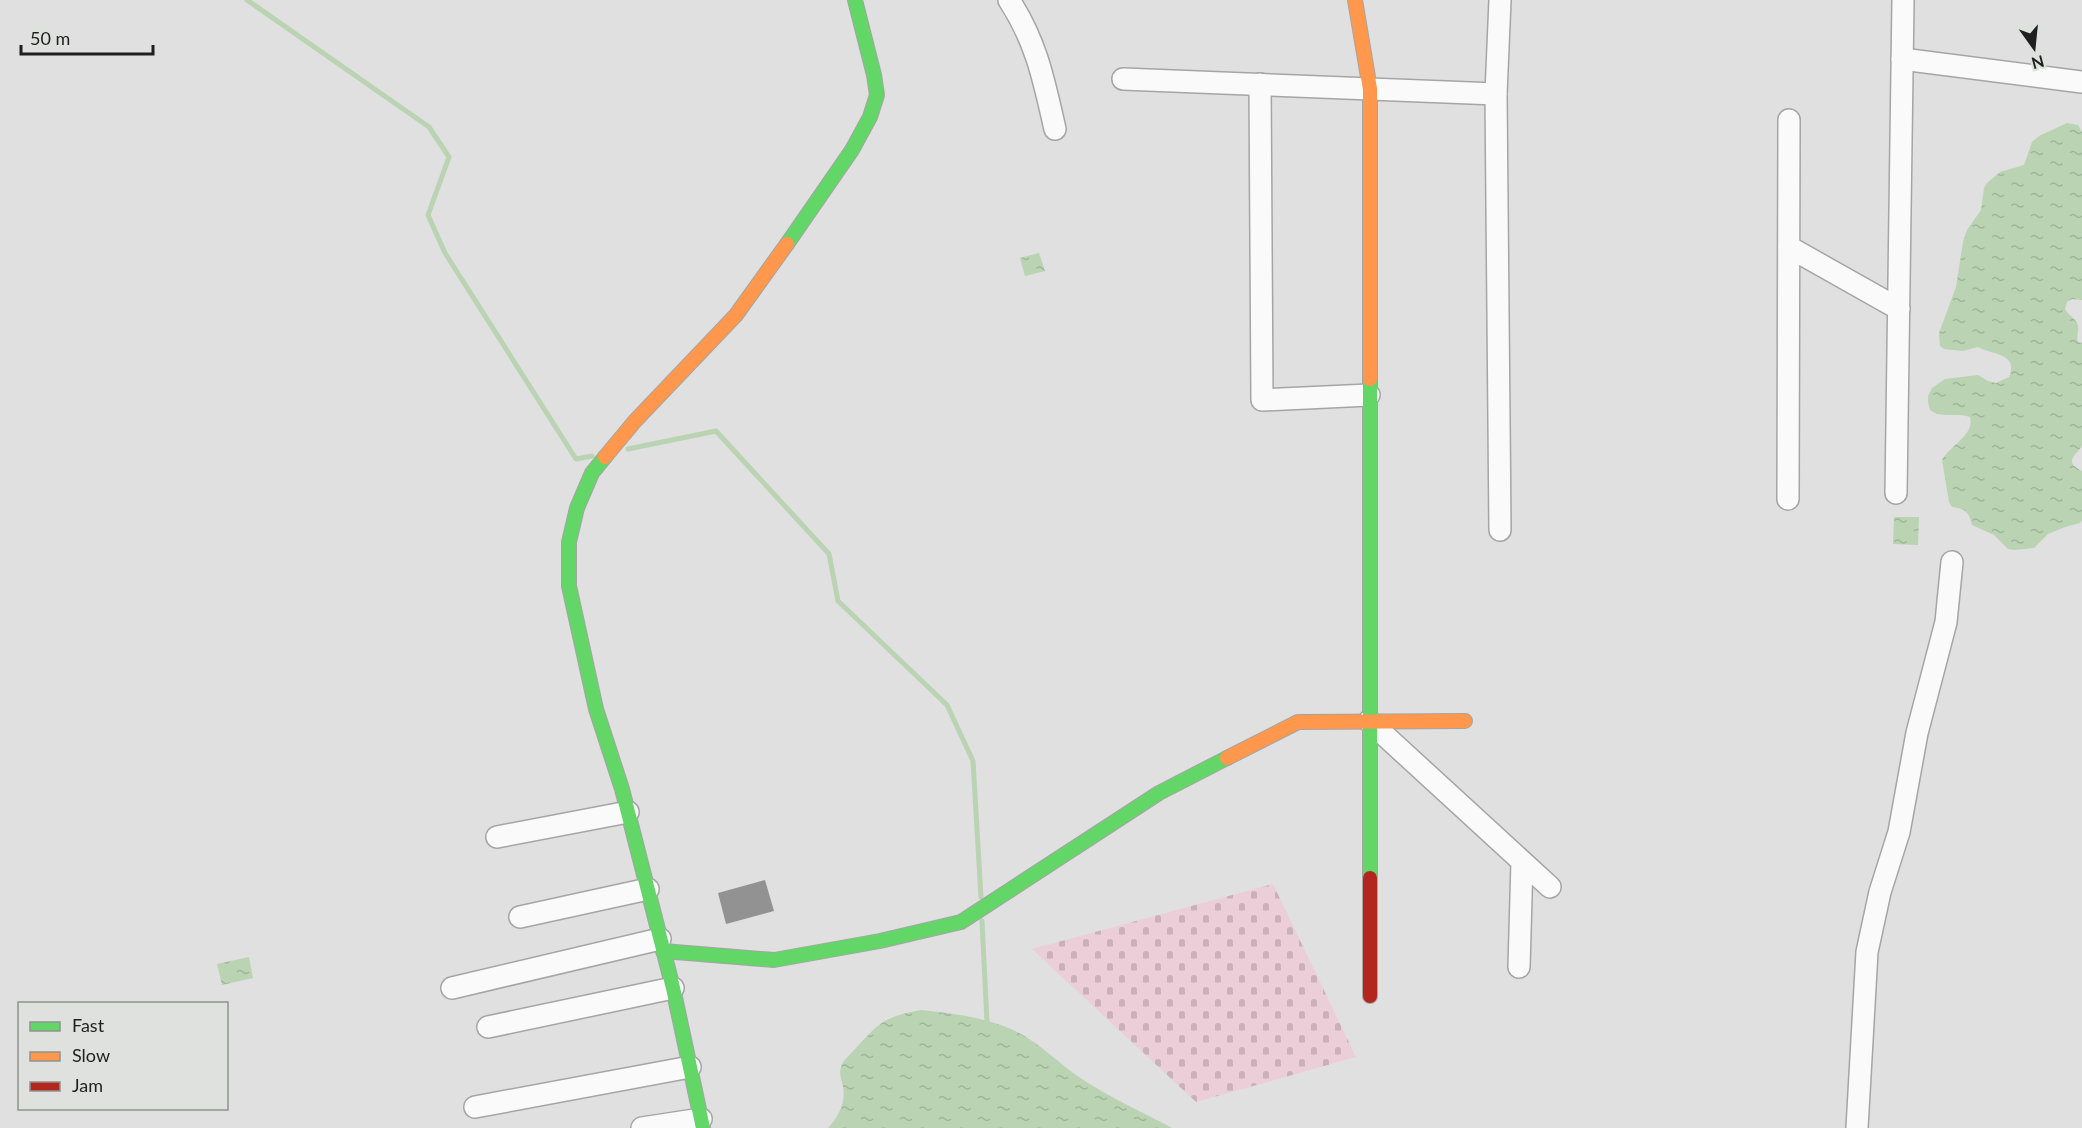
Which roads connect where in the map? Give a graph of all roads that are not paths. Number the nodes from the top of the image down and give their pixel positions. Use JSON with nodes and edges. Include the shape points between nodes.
{"nodes":[{"id":1,"x":855,"y":0,"type":"edge"},
{"id":2,"x":1010,"y":0,"type":"edge"},
{"id":3,"x":1355,"y":0,"type":"edge"},
{"id":4,"x":1500,"y":0,"type":"edge"},
{"id":5,"x":1903,"y":0,"type":"edge"},
{"id":6,"x":1902,"y":59,"type":"junction"},
{"id":7,"x":1123,"y":79,"type":"dead end"},
{"id":8,"x":2082,"y":82,"type":"edge"},
{"id":9,"x":1260,"y":84,"type":"junction"},
{"id":10,"x":1370,"y":89,"type":"junction"},
{"id":11,"x":1496,"y":94,"type":"junction"},
{"id":12,"x":1789,"y":120,"type":"dead end"},
{"id":13,"x":1055,"y":129,"type":"dead end"},
{"id":14,"x":1789,"y":247,"type":"junction"},
{"id":15,"x":1899,"y":309,"type":"junction"},
{"id":16,"x":1370,"y":395,"type":"junction"},
{"id":17,"x":1896,"y":493,"type":"dead end"},
{"id":18,"x":1788,"y":499,"type":"dead end"},
{"id":19,"x":1500,"y":530,"type":"dead end"},
{"id":20,"x":1952,"y":562,"type":"dead end"},
{"id":21,"x":1369,"y":721,"type":"junction"},
{"id":22,"x":1465,"y":721,"type":"dead end"},
{"id":23,"x":628,"y":812,"type":"junction"},
{"id":24,"x":497,"y":837,"type":"dead end"},
{"id":25,"x":1522,"y":862,"type":"junction"},
{"id":26,"x":1550,"y":887,"type":"dead end"},
{"id":27,"x":648,"y":890,"type":"junction"},
{"id":28,"x":520,"y":918,"type":"dead end"},
{"id":29,"x":662,"y":945,"type":"junction"},
{"id":30,"x":1519,"y":967,"type":"dead end"},
{"id":31,"x":452,"y":988,"type":"dead end"},
{"id":32,"x":673,"y":988,"type":"junction"},
{"id":33,"x":1370,"y":996,"type":"dead end"},
{"id":34,"x":488,"y":1027,"type":"dead end"},
{"id":35,"x":690,"y":1067,"type":"junction"},
{"id":36,"x":475,"y":1107,"type":"dead end"},
{"id":37,"x":702,"y":1123,"type":"edge"},
{"id":38,"x":642,"y":1128,"type":"edge"},
{"id":39,"x":1857,"y":1128,"type":"edge"}],
"edges":[{"from":1,"to":23,"type":"street","via":[[877,95],[852,150],[736,315],[635,421],[592,473],[577,508],[569,542],[569,586],[596,709]]},
{"from":2,"to":13,"type":"street","via":[[1039,58]]},
{"from":3,"to":10,"type":"street"},
{"from":4,"to":11,"type":"street"},
{"from":5,"to":6,"type":"street"},
{"from":6,"to":8,"type":"street"},
{"from":6,"to":15,"type":"street"},
{"from":7,"to":9,"type":"street"},
{"from":9,"to":10,"type":"street"},
{"from":9,"to":16,"type":"street","via":[[1262,400]]},
{"from":10,"to":11,"type":"street"},
{"from":10,"to":16,"type":"street"},
{"from":11,"to":19,"type":"street"},
{"from":12,"to":14,"type":"street"},
{"from":14,"to":15,"type":"street"},
{"from":14,"to":18,"type":"street"},
{"from":15,"to":17,"type":"street"},
{"from":16,"to":21,"type":"street"},
{"from":20,"to":39,"type":"street","via":[[1946,622],[1917,733],[1899,832],[1867,952]]},
{"from":21,"to":22,"type":"street"},
{"from":21,"to":25,"type":"street"},
{"from":21,"to":29,"type":"street","via":[[1298,722],[1159,793],[961,922],[774,960]]},
{"from":21,"to":33,"type":"street"},
{"from":23,"to":24,"type":"street"},
{"from":23,"to":27,"type":"street"},
{"from":25,"to":26,"type":"street"},
{"from":25,"to":30,"type":"street"},
{"from":27,"to":28,"type":"street"},
{"from":27,"to":29,"type":"street"},
{"from":29,"to":31,"type":"street"},
{"from":29,"to":32,"type":"street"},
{"from":32,"to":34,"type":"street"},
{"from":32,"to":35,"type":"street"},
{"from":35,"to":36,"type":"street"},
{"from":35,"to":37,"type":"street"},
{"from":37,"to":38,"type":"street"}]}
